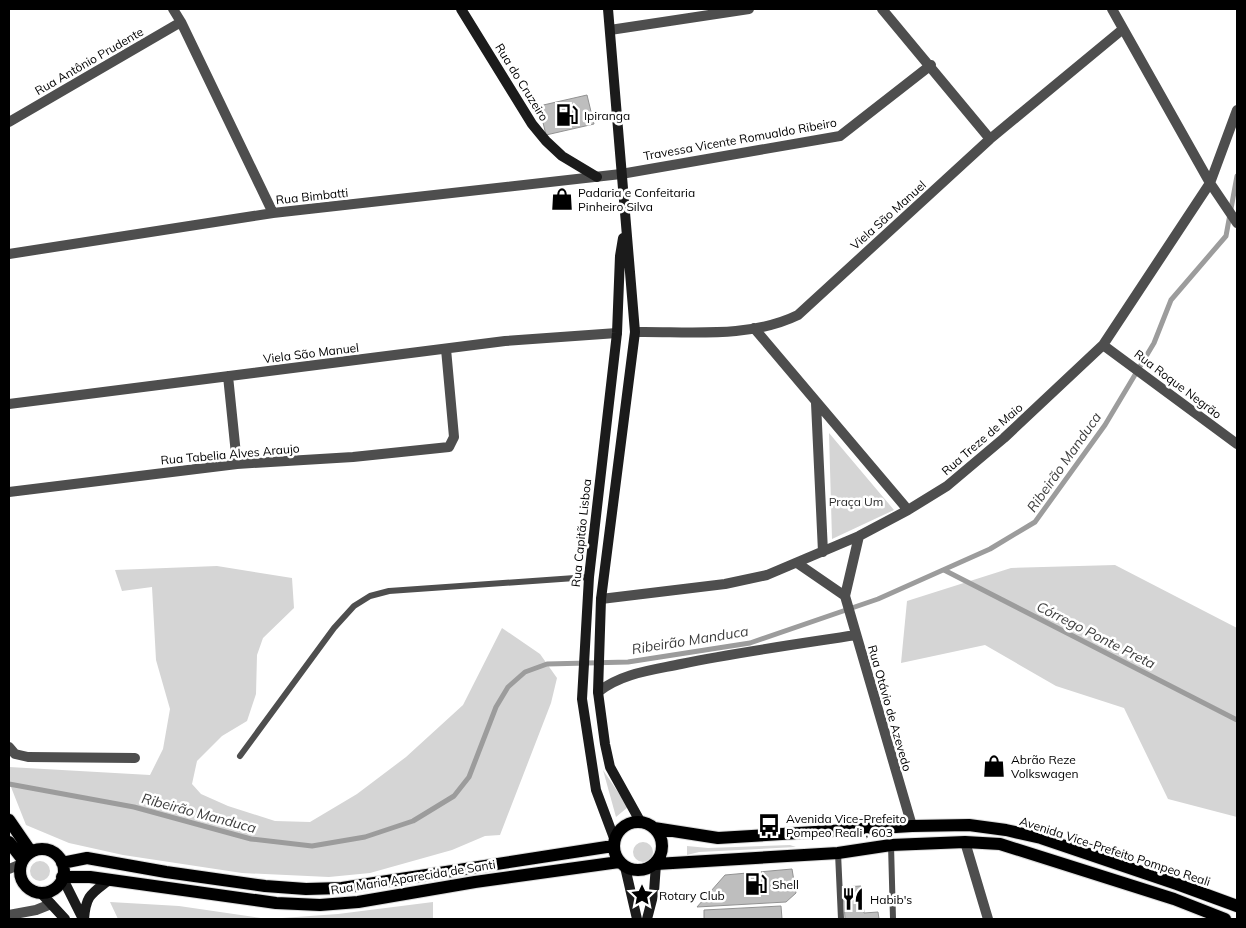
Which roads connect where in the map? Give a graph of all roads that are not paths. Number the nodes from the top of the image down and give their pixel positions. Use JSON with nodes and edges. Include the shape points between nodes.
{"nodes":[{"id":1,"x":173,"y":9,"type":"edge"},
{"id":2,"x":461,"y":9,"type":"edge"},
{"id":3,"x":608,"y":9,"type":"edge"},
{"id":4,"x":749,"y":9,"type":"edge"},
{"id":5,"x":882,"y":9,"type":"edge"},
{"id":6,"x":1112,"y":9,"type":"edge"},
{"id":7,"x":181,"y":22,"type":"junction"},
{"id":8,"x":1123,"y":29,"type":"junction"},
{"id":9,"x":610,"y":30,"type":"junction"},
{"id":10,"x":931,"y":66,"type":"junction"},
{"id":11,"x":1237,"y":110,"type":"edge"},
{"id":12,"x":9,"y":122,"type":"edge"},
{"id":13,"x":990,"y":139,"type":"junction"},
{"id":14,"x":620,"y":174,"type":"junction"},
{"id":15,"x":597,"y":177,"type":"junction"},
{"id":16,"x":1210,"y":183,"type":"junction"},
{"id":17,"x":273,"y":212,"type":"junction"},
{"id":18,"x":1237,"y":223,"type":"edge"},
{"id":19,"x":625,"y":227,"type":"junction"},
{"id":20,"x":9,"y":254,"type":"edge"},
{"id":21,"x":754,"y":328,"type":"junction"},
{"id":22,"x":635,"y":332,"type":"junction"},
{"id":23,"x":617,"y":333,"type":"junction"},
{"id":24,"x":1103,"y":344,"type":"junction"},
{"id":25,"x":446,"y":349,"type":"junction"},
{"id":26,"x":228,"y":376,"type":"junction"},
{"id":27,"x":816,"y":403,"type":"junction"},
{"id":28,"x":9,"y":404,"type":"edge"},
{"id":29,"x":1237,"y":444,"type":"edge"},
{"id":30,"x":237,"y":464,"type":"junction"},
{"id":31,"x":9,"y":492,"type":"edge"},
{"id":32,"x":908,"y":510,"type":"junction"},
{"id":33,"x":859,"y":536,"type":"junction"},
{"id":34,"x":823,"y":552,"type":"junction"},
{"id":35,"x":797,"y":563,"type":"junction"},
{"id":36,"x":589,"y":577,"type":"junction"},
{"id":37,"x":846,"y":598,"type":"junction"},
{"id":38,"x":601,"y":599,"type":"junction"},
{"id":39,"x":856,"y":635,"type":"junction"},
{"id":40,"x":598,"y":692,"type":"junction"},
{"id":41,"x":9,"y":747,"type":"edge"},
{"id":42,"x":240,"y":756,"type":"dead end"},
{"id":43,"x":135,"y":758,"type":"dead end"},
{"id":44,"x":9,"y":820,"type":"edge"},
{"id":45,"x":640,"y":821,"type":"junction"},
{"id":46,"x":912,"y":826,"type":"junction"},
{"id":47,"x":654,"y":828,"type":"junction"},
{"id":48,"x":9,"y":842,"type":"edge"},
{"id":49,"x":614,"y":842,"type":"junction"},
{"id":50,"x":965,"y":842,"type":"junction"},
{"id":51,"x":891,"y":845,"type":"junction"},
{"id":52,"x":838,"y":853,"type":"junction"},
{"id":53,"x":21,"y":861,"type":"edge"},
{"id":54,"x":62,"y":863,"type":"junction"},
{"id":55,"x":622,"y":864,"type":"junction"},
{"id":56,"x":656,"y":864,"type":"junction"},
{"id":57,"x":62,"y":877,"type":"junction"},
{"id":58,"x":109,"y":880,"type":"junction"},
{"id":59,"x":40,"y":892,"type":"junction"},
{"id":60,"x":51,"y":904,"type":"junction"},
{"id":61,"x":1237,"y":906,"type":"edge"},
{"id":62,"x":9,"y":915,"type":"edge"},
{"id":63,"x":65,"y":919,"type":"edge"},
{"id":64,"x":84,"y":919,"type":"edge"},
{"id":65,"x":637,"y":919,"type":"edge"},
{"id":66,"x":646,"y":919,"type":"edge"},
{"id":67,"x":842,"y":919,"type":"edge"},
{"id":68,"x":893,"y":919,"type":"edge"},
{"id":69,"x":988,"y":919,"type":"edge"},
{"id":70,"x":1225,"y":919,"type":"edge"}],
"edges":[{"from":1,"to":7,"type":"street"},
{"from":2,"to":15,"type":"street","name":"Rua do Cruzeiro","via":[[532,124],[562,156]]},
{"from":3,"to":9,"type":"street","name":"Rua Capitão Lisboa"},
{"from":4,"to":9,"type":"street"},
{"from":5,"to":10,"type":"street"},
{"from":6,"to":8,"type":"street"},
{"from":7,"to":12,"type":"street","name":"Rua Antônio Prudente"},
{"from":7,"to":17,"type":"street"},
{"from":8,"to":13,"type":"street","name":"Viela São Manuel"},
{"from":8,"to":16,"type":"street"},
{"from":9,"to":14,"type":"street","name":"Rua Capitão Lisboa"},
{"from":10,"to":13,"type":"street"},
{"from":10,"to":14,"type":"street","name":"Travessa Vicente Romualdo Ribeiro","via":[[840,136]]},
{"from":11,"to":16,"type":"street","name":"Rua Treze de Maio"},
{"from":13,"to":21,"type":"street","name":"Viela São Manuel","via":[[798,314],[781,323]]},
{"from":14,"to":15,"type":"street","name":"Rua Bimbatti"},
{"from":14,"to":19,"type":"street","name":"Rua Capitão Lisboa"},
{"from":15,"to":17,"type":"street","name":"Rua Bimbatti"},
{"from":16,"to":18,"type":"street"},
{"from":16,"to":24,"type":"street","name":"Rua Treze de Maio"},
{"from":17,"to":20,"type":"street","name":"Rua Bimbatti"},
{"from":19,"to":22,"type":"street","name":"Rua Capitão Lisboa"},
{"from":19,"to":23,"type":"street","name":"Rua Capitão Lisboa","via":[[620,256]]},
{"from":21,"to":22,"type":"street","name":"Viela São Manuel"},
{"from":21,"to":27,"type":"street"},
{"from":22,"to":38,"type":"street","name":"Rua Capitão Lisboa"},
{"from":23,"to":25,"type":"street","name":"Viela São Manuel"},
{"from":23,"to":36,"type":"street","name":"Rua Capitão Lisboa"},
{"from":24,"to":29,"type":"street","name":"Rua Roque Negrão"},
{"from":24,"to":32,"type":"street","name":"Rua Treze de Maio","via":[[997,444],[947,486]]},
{"from":25,"to":26,"type":"street","name":"Viela São Manuel"},
{"from":25,"to":30,"type":"street","name":"Rua Tabelia Alves Araujo","via":[[453,443],[442,449]]},
{"from":26,"to":28,"type":"street","name":"Viela São Manuel"},
{"from":26,"to":30,"type":"street"},
{"from":27,"to":32,"type":"street"},
{"from":27,"to":34,"type":"street"},
{"from":30,"to":31,"type":"street","name":"Rua Tabelia Alves Araujo"},
{"from":32,"to":33,"type":"street","name":"Rua Treze de Maio"},
{"from":33,"to":34,"type":"street","name":"Rua Treze de Maio"},
{"from":33,"to":37,"type":"street","name":"Rua Otávio de Azevedo"},
{"from":34,"to":35,"type":"street","name":"Rua Treze de Maio"},
{"from":35,"to":37,"type":"street"},
{"from":35,"to":38,"type":"street","name":"Rua Treze de Maio","via":[[767,575],[725,584]]},
{"from":36,"to":42,"type":"lane","via":[[389,591],[370,596],[354,606],[334,628]]},
{"from":36,"to":49,"type":"street","name":"Rua Capitão Lisboa","via":[[582,700],[596,790]]},
{"from":37,"to":39,"type":"street","name":"Rua Otávio de Azevedo"},
{"from":38,"to":40,"type":"street","name":"Rua Capitão Lisboa"},
{"from":39,"to":40,"type":"street","via":[[630,675]]},
{"from":39,"to":46,"type":"street","name":"Rua Otávio de Azevedo"},
{"from":40,"to":45,"type":"street","name":"Rua Capitão Lisboa","via":[[610,767]]},
{"from":41,"to":43,"type":"street","via":[[15,754],[28,757]]},
{"from":44,"to":53,"type":"main road"},
{"from":45,"to":47,"type":"main road"},
{"from":45,"to":49,"type":"main road","via":[[624,825]]},
{"from":46,"to":47,"type":"main road","name":"Avenida Vice-Prefeito Pompeo Reali","via":[[718,838]]},
{"from":46,"to":61,"type":"main road","name":"Avenida Vice-Prefeito Pompeo Reali","via":[[969,825],[1040,838]]},
{"from":47,"to":56,"type":"main road","via":[[662,841]]},
{"from":48,"to":53,"type":"main road"},
{"from":49,"to":54,"type":"main road","name":"Rua Maria Aparecida de Santi","via":[[342,888],[265,886],[87,858]]},
{"from":49,"to":55,"type":"main road"},
{"from":50,"to":51,"type":"main road"},
{"from":50,"to":69,"type":"street"},
{"from":50,"to":70,"type":"main road","via":[[1000,844],[1032,853]]},
{"from":51,"to":52,"type":"main road"},
{"from":51,"to":68,"type":"lane"},
{"from":52,"to":56,"type":"main road"},
{"from":52,"to":67,"type":"lane"},
{"from":53,"to":54,"type":"main road","via":[[40,849],[57,855]]},
{"from":53,"to":59,"type":"main road","via":[[20,874],[24,883],[31,890]]},
{"from":54,"to":57,"type":"main road"},
{"from":55,"to":56,"type":"main road","via":[[641,870]]},
{"from":55,"to":58,"type":"main road","name":"Rua Maria Aparecida de Santi","via":[[320,905]]},
{"from":55,"to":65,"type":"street"},
{"from":56,"to":66,"type":"street","via":[[654,892]]},
{"from":57,"to":58,"type":"main road","name":"Rua Maria Aparecida de Santi"},
{"from":57,"to":59,"type":"main road","via":[[54,889]]},
{"from":57,"to":64,"type":"street"},
{"from":58,"to":64,"type":"street","via":[[86,901]]},
{"from":59,"to":60,"type":"street"},
{"from":60,"to":62,"type":"street"},
{"from":60,"to":63,"type":"street"}]}
